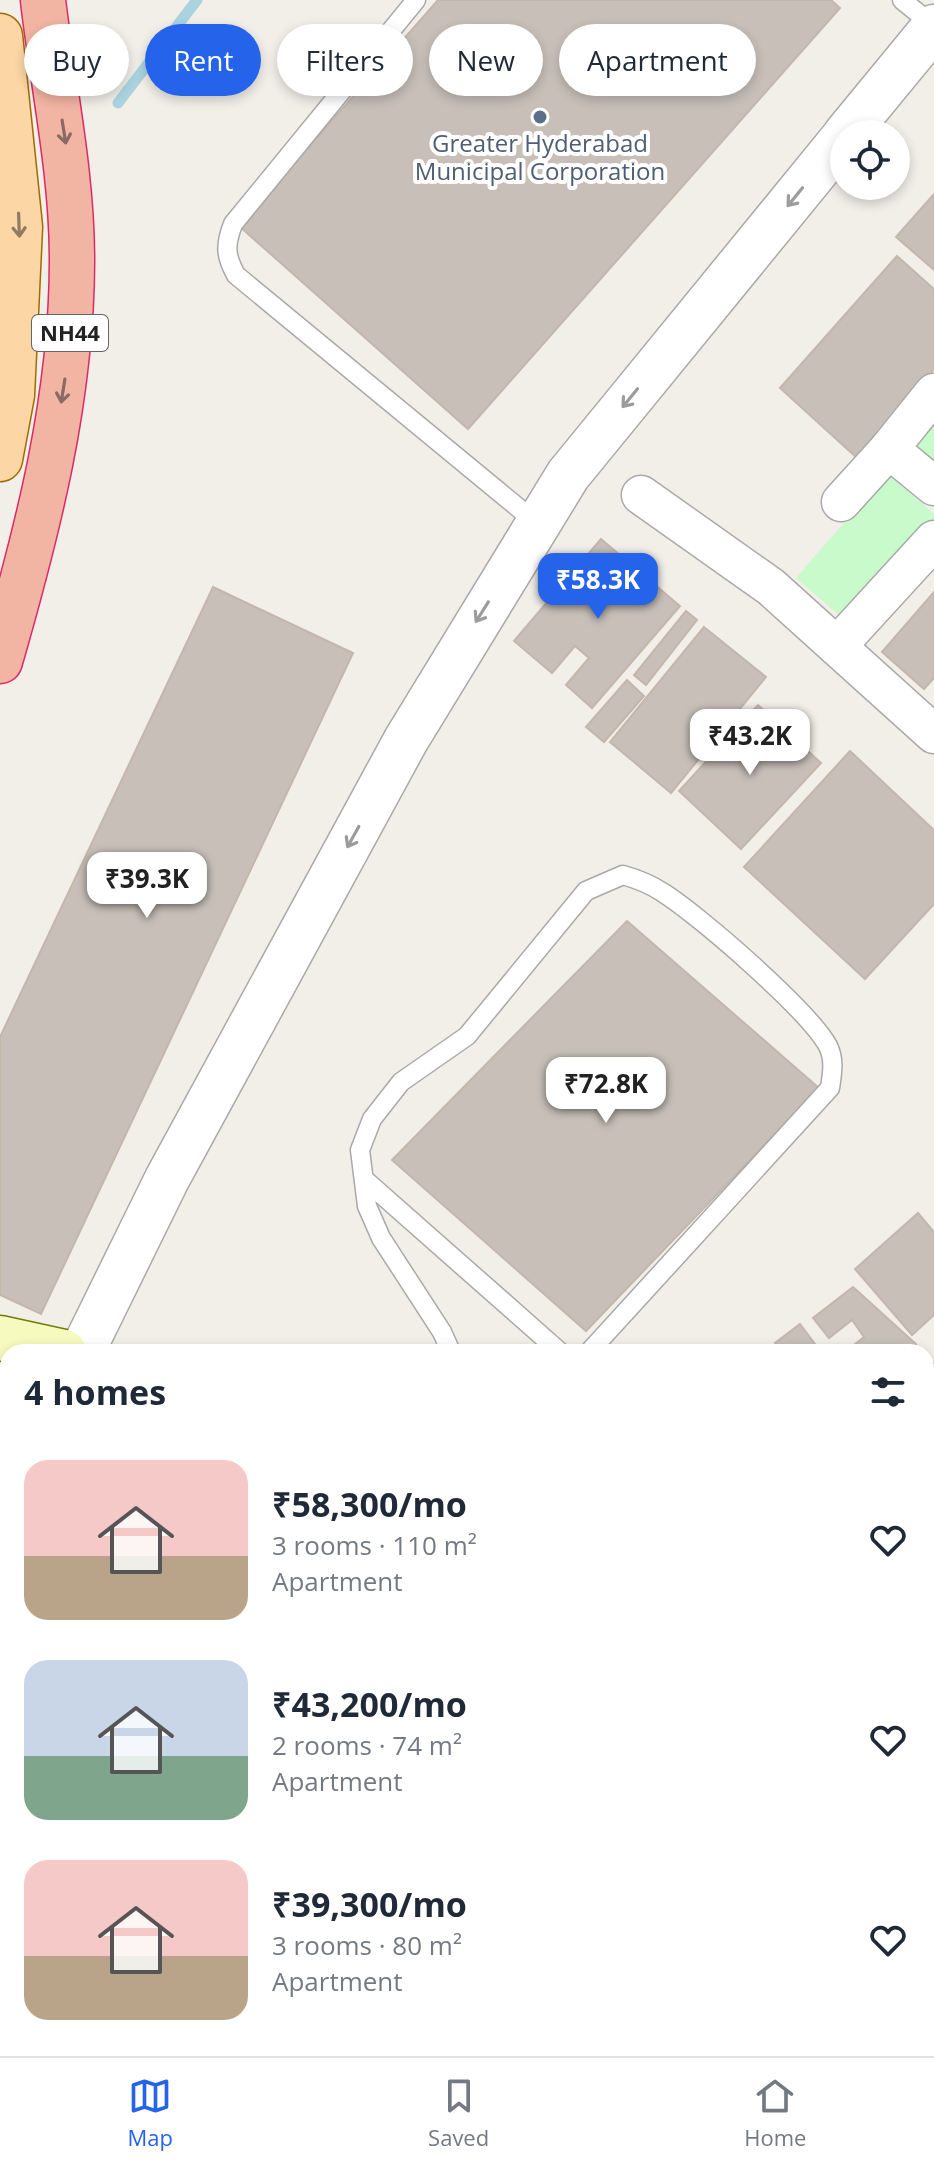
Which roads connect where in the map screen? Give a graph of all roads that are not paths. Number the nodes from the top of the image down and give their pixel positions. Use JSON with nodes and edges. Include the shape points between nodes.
{"nodes":[{"id":1,"x":43,"y":0,"type":"edge"},
{"id":2,"x":416,"y":0,"type":"edge"},
{"id":3,"x":902,"y":0,"type":"edge"},
{"id":4,"x":934,"y":27,"type":"edge"},
{"id":5,"x":0,"y":36,"type":"edge"},
{"id":6,"x":857,"y":120,"type":"edge"},
{"id":7,"x":830,"y":153,"type":"edge"},
{"id":8,"x":934,"y":393,"type":"edge"},
{"id":9,"x":889,"y":449,"type":"junction"},
{"id":10,"x":0,"y":459,"type":"edge"},
{"id":11,"x":934,"y":486,"type":"edge"},
{"id":12,"x":641,"y":495,"type":"dead end"},
{"id":13,"x":841,"y":502,"type":"dead end"},
{"id":14,"x":538,"y":524,"type":"junction"},
{"id":15,"x":934,"y":540,"type":"edge"},
{"id":16,"x":837,"y":646,"type":"junction"},
{"id":17,"x":0,"y":661,"type":"edge"},
{"id":18,"x":934,"y":734,"type":"edge"},
{"id":19,"x":364,"y":1179,"type":"junction"},
{"id":20,"x":0,"y":1338,"type":"edge"},
{"id":21,"x":27,"y":1344,"type":"edge"},
{"id":22,"x":86,"y":1344,"type":"edge"},
{"id":23,"x":447,"y":1344,"type":"edge"},
{"id":24,"x":551,"y":1344,"type":"edge"},
{"id":25,"x":596,"y":1344,"type":"edge"}],
"edges":[{"from":1,"to":17,"type":"highway","number":"NH44","one_way":true,"via":[[66,148],[72,259],[69,353],[50,471]]},
{"from":2,"to":14,"type":"lane","via":[[233,224],[225,245],[227,259],[236,275]]},
{"from":3,"to":4,"type":"lane"},
{"from":4,"to":6,"type":"street"},
{"from":5,"to":10,"type":"main road","one_way":true,"via":[[20,227],[12,395]]},
{"from":7,"to":14,"type":"street","one_way":true,"via":[[568,475]]},
{"from":8,"to":9,"type":"street"},
{"from":9,"to":11,"type":"street"},
{"from":9,"to":13,"type":"street"},
{"from":12,"to":16,"type":"street","via":[[771,587]]},
{"from":14,"to":22,"type":"street","one_way":true,"via":[[399,753],[167,1179]]},
{"from":15,"to":16,"type":"street"},
{"from":16,"to":18,"type":"street"},
{"from":19,"to":23,"type":"lane","via":[[367,1206],[381,1238]]},
{"from":19,"to":24,"type":"lane"},
{"from":19,"to":25,"type":"lane","via":[[360,1150],[372,1119],[401,1082],[467,1036],[586,891],[623,875],[663,892],[816,1029],[833,1068],[830,1088]]},
{"from":20,"to":21,"type":"main road"}]}
